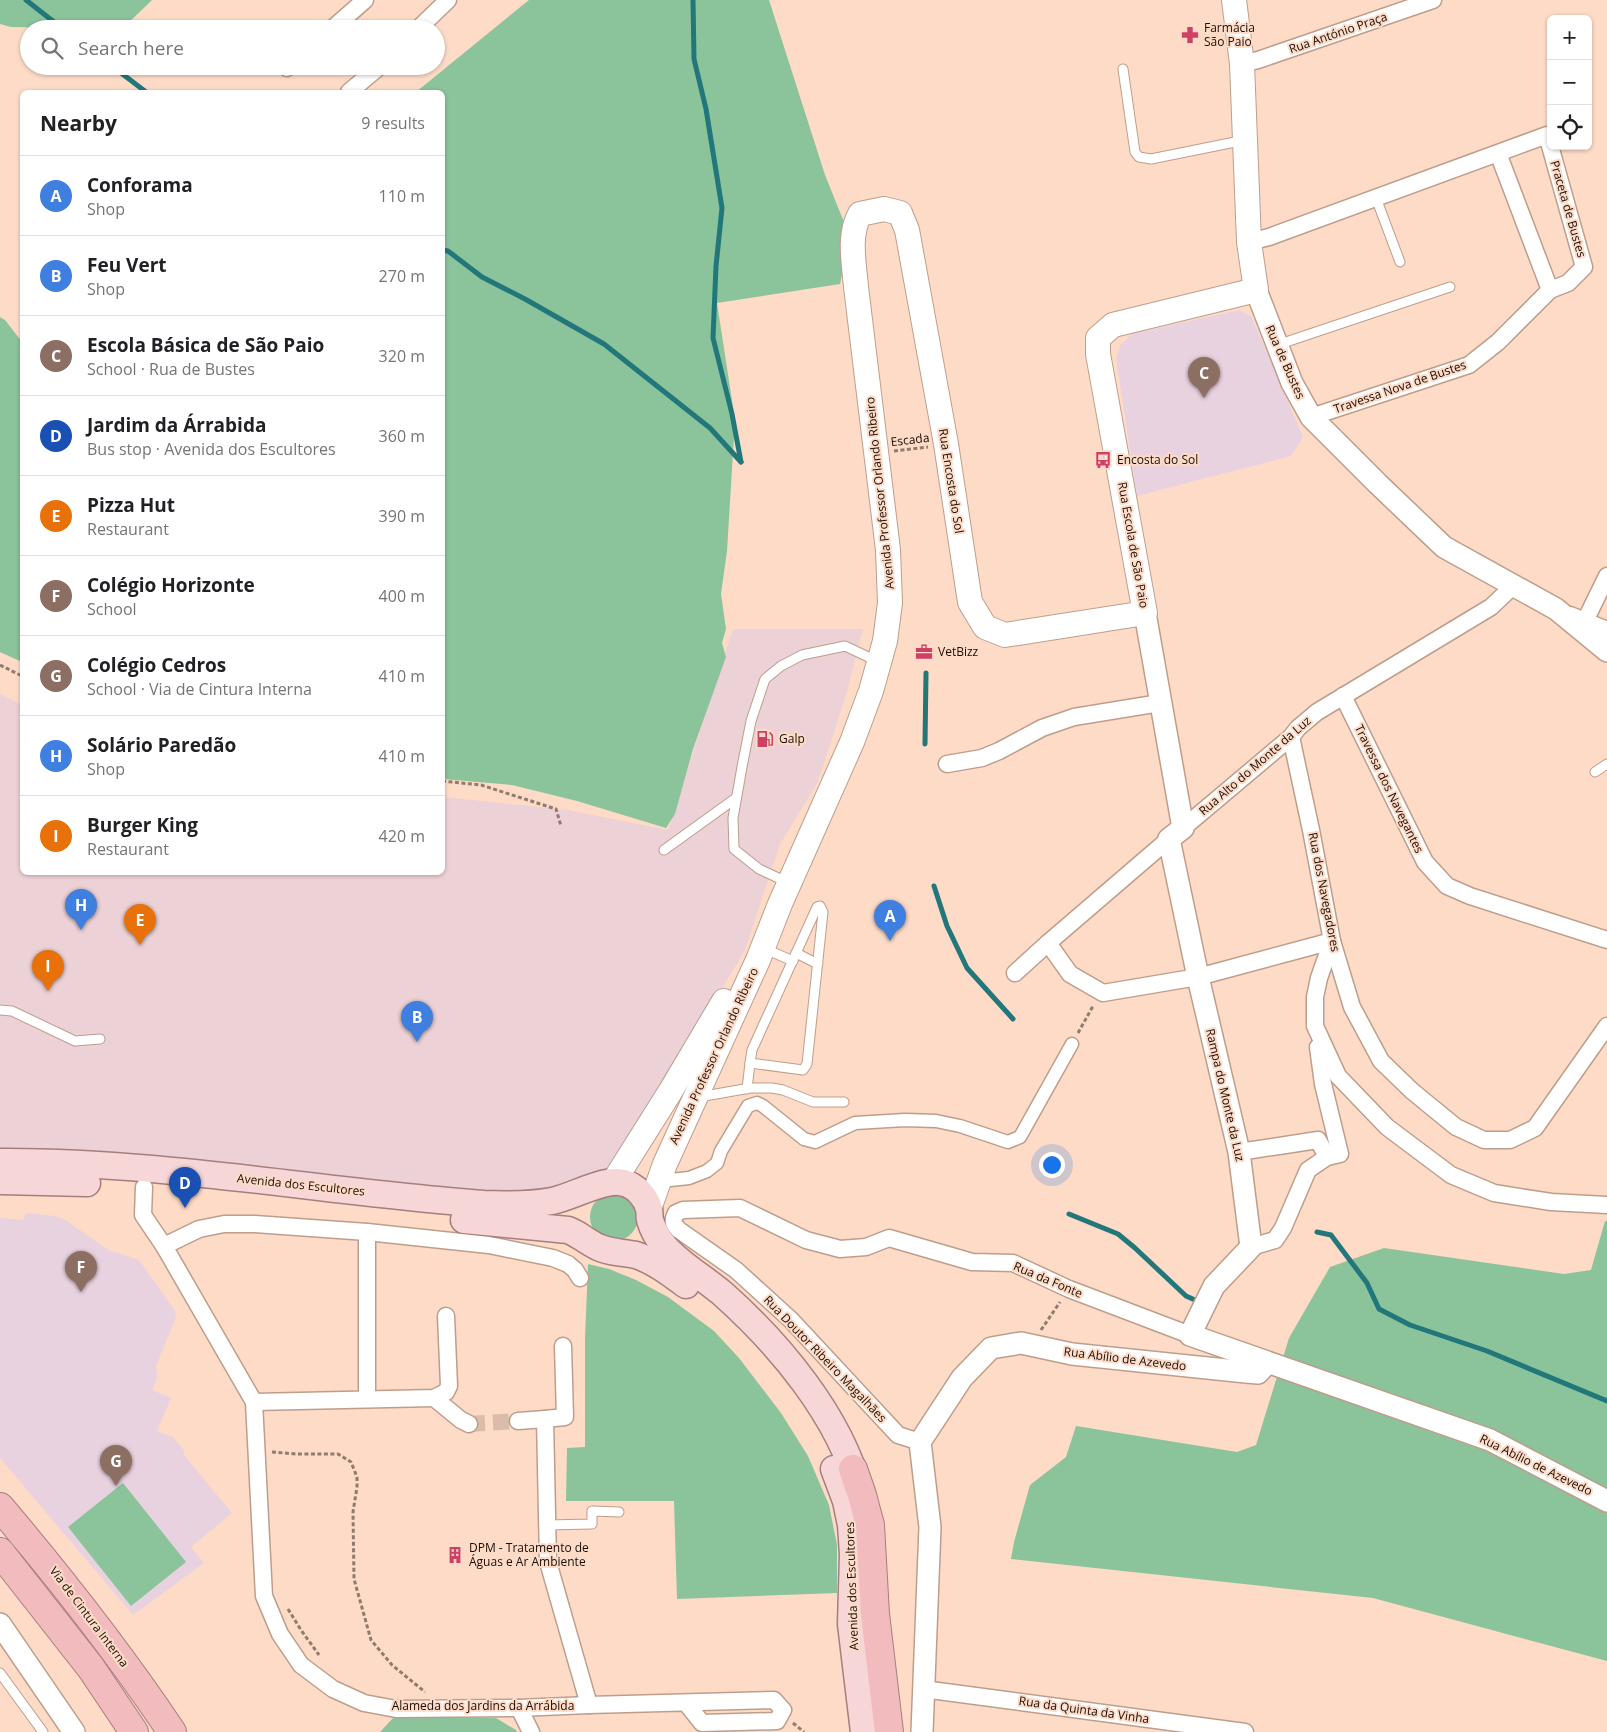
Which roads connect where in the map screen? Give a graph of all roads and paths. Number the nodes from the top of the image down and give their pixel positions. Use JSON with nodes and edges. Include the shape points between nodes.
{"nodes":[{"id":1,"x":366,"y":0,"type":"edge"},
{"id":2,"x":448,"y":0,"type":"edge"},
{"id":3,"x":1234,"y":0,"type":"edge"},
{"id":4,"x":1434,"y":0,"type":"edge"},
{"id":5,"x":343,"y":20,"type":"edge"},
{"id":6,"x":427,"y":20,"type":"edge"},
{"id":7,"x":1242,"y":64,"type":"junction"},
{"id":8,"x":1123,"y":68,"type":"dead end"},
{"id":9,"x":370,"y":75,"type":"edge"},
{"id":10,"x":352,"y":90,"type":"edge"},
{"id":11,"x":1245,"y":140,"type":"junction"},
{"id":12,"x":1498,"y":153,"type":"junction"},
{"id":13,"x":1376,"y":198,"type":"junction"},
{"id":14,"x":860,"y":214,"type":"joint"},
{"id":15,"x":1249,"y":242,"type":"junction"},
{"id":16,"x":1400,"y":262,"type":"dead end"},
{"id":17,"x":1450,"y":287,"type":"dead end"},
{"id":18,"x":1256,"y":290,"type":"junction"},
{"id":19,"x":1550,"y":290,"type":"junction"},
{"id":20,"x":1276,"y":346,"type":"junction"},
{"id":21,"x":1311,"y":417,"type":"junction"},
{"id":22,"x":946,"y":444,"type":"junction"},
{"id":23,"x":877,"y":453,"type":"junction"},
{"id":24,"x":1607,"y":576,"type":"edge"},
{"id":25,"x":1513,"y":586,"type":"junction"},
{"id":26,"x":1556,"y":609,"type":"junction"},
{"id":27,"x":1145,"y":613,"type":"junction"},
{"id":28,"x":1585,"y":621,"type":"junction"},
{"id":29,"x":1607,"y":630,"type":"edge"},
{"id":30,"x":1607,"y":651,"type":"edge"},
{"id":31,"x":880,"y":663,"type":"junction"},
{"id":32,"x":0,"y":665,"type":"edge"},
{"id":33,"x":20,"y":675,"type":"edge"},
{"id":34,"x":1343,"y":696,"type":"junction"},
{"id":35,"x":1160,"y":703,"type":"junction"},
{"id":36,"x":1291,"y":737,"type":"junction"},
{"id":37,"x":947,"y":764,"type":"dead end"},
{"id":38,"x":1607,"y":764,"type":"edge"},
{"id":39,"x":1595,"y":772,"type":"dead end"},
{"id":40,"x":445,"y":781,"type":"edge"},
{"id":41,"x":736,"y":798,"type":"junction"},
{"id":42,"x":561,"y":826,"type":"dead end"},
{"id":43,"x":1176,"y":833,"type":"junction"},
{"id":44,"x":664,"y":850,"type":"dead end"},
{"id":45,"x":784,"y":893,"type":"junction"},
{"id":46,"x":1607,"y":940,"type":"edge"},
{"id":47,"x":1332,"y":941,"type":"junction"},
{"id":48,"x":1048,"y":943,"type":"junction"},
{"id":49,"x":764,"y":948,"type":"junction"},
{"id":50,"x":794,"y":957,"type":"junction"},
{"id":51,"x":818,"y":964,"type":"junction"},
{"id":52,"x":1015,"y":973,"type":"dead end"},
{"id":53,"x":1198,"y":977,"type":"junction"},
{"id":54,"x":1101,"y":992,"type":"junction"},
{"id":55,"x":0,"y":1010,"type":"edge"},
{"id":56,"x":1315,"y":1026,"type":"junction"},
{"id":57,"x":1607,"y":1026,"type":"edge"},
{"id":58,"x":100,"y":1039,"type":"dead end"},
{"id":59,"x":1072,"y":1044,"type":"joint"},
{"id":60,"x":750,"y":1063,"type":"junction"},
{"id":61,"x":747,"y":1089,"type":"junction"},
{"id":62,"x":694,"y":1098,"type":"junction"},
{"id":63,"x":844,"y":1102,"type":"dead end"},
{"id":64,"x":1239,"y":1152,"type":"junction"},
{"id":65,"x":1327,"y":1157,"type":"junction"},
{"id":66,"x":0,"y":1162,"type":"edge"},
{"id":67,"x":659,"y":1177,"type":"junction"},
{"id":68,"x":0,"y":1181,"type":"edge"},
{"id":69,"x":606,"y":1183,"type":"junction"},
{"id":70,"x":144,"y":1187,"type":"junction"},
{"id":71,"x":1607,"y":1205,"type":"edge"},
{"id":72,"x":740,"y":1208,"type":"joint"},
{"id":73,"x":649,"y":1214,"type":"junction"},
{"id":74,"x":367,"y":1232,"type":"junction"},
{"id":75,"x":164,"y":1246,"type":"junction"},
{"id":76,"x":1251,"y":1247,"type":"junction"},
{"id":77,"x":602,"y":1249,"type":"junction"},
{"id":78,"x":580,"y":1278,"type":"dead end"},
{"id":79,"x":1069,"y":1289,"type":"junction"},
{"id":80,"x":446,"y":1316,"type":"dead end"},
{"id":81,"x":1190,"y":1335,"type":"junction"},
{"id":82,"x":1030,"y":1345,"type":"junction"},
{"id":83,"x":563,"y":1346,"type":"dead end"},
{"id":84,"x":1267,"y":1363,"type":"junction"},
{"id":85,"x":434,"y":1398,"type":"junction"},
{"id":86,"x":367,"y":1400,"type":"junction"},
{"id":87,"x":254,"y":1402,"type":"junction"},
{"id":88,"x":545,"y":1418,"type":"junction"},
{"id":89,"x":518,"y":1421,"type":"tunnel mouth"},
{"id":90,"x":469,"y":1424,"type":"tunnel mouth"},
{"id":91,"x":920,"y":1442,"type":"junction"},
{"id":92,"x":257,"y":1450,"type":"junction"},
{"id":93,"x":852,"y":1469,"type":"junction"},
{"id":94,"x":1607,"y":1501,"type":"edge"},
{"id":95,"x":0,"y":1507,"type":"edge"},
{"id":96,"x":619,"y":1512,"type":"dead end"},
{"id":97,"x":548,"y":1525,"type":"junction"},
{"id":98,"x":0,"y":1552,"type":"edge"},
{"id":99,"x":286,"y":1604,"type":"dead end"},
{"id":100,"x":0,"y":1624,"type":"edge"},
{"id":101,"x":319,"y":1655,"type":"dead end"},
{"id":102,"x":0,"y":1673,"type":"edge"},
{"id":103,"x":923,"y":1689,"type":"junction"},
{"id":104,"x":686,"y":1703,"type":"junction"},
{"id":105,"x":589,"y":1704,"type":"junction"},
{"id":106,"x":444,"y":1708,"type":"junction"},
{"id":107,"x":519,"y":1708,"type":"junction"},
{"id":108,"x":43,"y":1732,"type":"edge"},
{"id":109,"x":74,"y":1732,"type":"edge"},
{"id":110,"x":134,"y":1732,"type":"edge"},
{"id":111,"x":172,"y":1732,"type":"edge"},
{"id":112,"x":531,"y":1732,"type":"edge"},
{"id":113,"x":864,"y":1732,"type":"edge"},
{"id":114,"x":877,"y":1732,"type":"edge"},
{"id":115,"x":889,"y":1732,"type":"edge"},
{"id":116,"x":922,"y":1732,"type":"edge"},
{"id":117,"x":1245,"y":1732,"type":"edge"}],
"edges":[{"from":1,"to":5,"type":"street"},
{"from":2,"to":6,"type":"street"},
{"from":3,"to":7,"type":"main road","name":"Rua de Bustes"},
{"from":4,"to":7,"type":"street","name":"Rua António Praça"},
{"from":7,"to":11,"type":"main road","name":"Rua de Bustes"},
{"from":8,"to":11,"type":"lane","via":[[1135,152],[1140,157],[1151,159]]},
{"from":9,"to":10,"type":"street"},
{"from":11,"to":15,"type":"main road","name":"Rua de Bustes"},
{"from":12,"to":13,"type":"street","name":"Praceta de Bustes"},
{"from":12,"to":19,"type":"street"},
{"from":12,"to":19,"type":"street","name":"Praceta de Bustes","via":[[1547,135],[1584,267],[1568,282]]},
{"from":13,"to":15,"type":"street","name":"Praceta de Bustes"},
{"from":13,"to":16,"type":"lane"},
{"from":14,"to":22,"type":"main road","name":"Rua Encosta do Sol","via":[[884,209],[900,212],[907,230]]},
{"from":14,"to":23,"type":"main road","name":"Avenida Professor Orlando Ribeiro","via":[[853,234],[854,264]]},
{"from":15,"to":18,"type":"main road","name":"Rua de Bustes"},
{"from":17,"to":20,"type":"lane"},
{"from":18,"to":20,"type":"street","name":"Rua de Bustes"},
{"from":18,"to":27,"type":"main road","name":"Rua Escola de São Paio","via":[[1113,325],[1098,338]]},
{"from":19,"to":21,"type":"street","name":"Travessa Nova de Bustes","via":[[1498,342],[1469,365]]},
{"from":20,"to":21,"type":"street","name":"Rua de Bustes"},
{"from":21,"to":25,"type":"street","name":"Rua de Bustes","via":[[1444,547]]},
{"from":22,"to":23,"type":"path","name":"Escada"},
{"from":22,"to":27,"type":"main road","name":"Rua Encosta do Sol","via":[[970,602],[985,626],[1005,634]]},
{"from":23,"to":31,"type":"main road","name":"Avenida Professor Orlando Ribeiro","via":[[890,586],[888,622]]},
{"from":24,"to":28,"type":"street"},
{"from":25,"to":26,"type":"street","name":"Rua de Bustes"},
{"from":25,"to":34,"type":"street","name":"Rua Alto do Monte da Luz","via":[[1490,607]]},
{"from":26,"to":28,"type":"street","name":"Rua de Bustes"},
{"from":26,"to":30,"type":"street"},
{"from":27,"to":35,"type":"street","name":"Rua Escola de São Paio"},
{"from":28,"to":29,"type":"street","name":"Rua de Bustes"},
{"from":31,"to":41,"type":"lane","via":[[845,646],[802,655],[765,679],[751,721]]},
{"from":31,"to":45,"type":"main road","name":"Avenida Professor Orlando Ribeiro","via":[[852,742]]},
{"from":32,"to":33,"type":"path"},
{"from":34,"to":36,"type":"street","name":"Rua Alto do Monte da Luz","via":[[1317,712]]},
{"from":34,"to":46,"type":"street","name":"Travessa dos Navegantes","via":[[1425,862],[1447,886]]},
{"from":35,"to":37,"type":"street","via":[[1074,718],[1042,728],[982,758]]},
{"from":35,"to":43,"type":"street","name":"Rua Escola de São Paio"},
{"from":36,"to":43,"type":"street","name":"Rua Alto do Monte da Luz"},
{"from":36,"to":47,"type":"street","name":"Rua dos Navegadores"},
{"from":38,"to":39,"type":"lane"},
{"from":40,"to":42,"type":"path","via":[[481,785],[556,809]]},
{"from":41,"to":44,"type":"lane"},
{"from":41,"to":45,"type":"lane","via":[[734,849]]},
{"from":43,"to":48,"type":"street","name":"Rua Alto do Monte da Luz"},
{"from":43,"to":53,"type":"street","name":"Rampa do Monte da Luz"},
{"from":45,"to":49,"type":"main road","name":"Avenida Professor Orlando Ribeiro"},
{"from":45,"to":69,"type":"main road","name":"Avenida Professor Orlando Ribeiro","via":[[688,1062]]},
{"from":47,"to":53,"type":"street"},
{"from":47,"to":56,"type":"street","via":[[1314,998]]},
{"from":47,"to":57,"type":"street","name":"Rua dos Navegadores","via":[[1352,1007],[1381,1061],[1456,1127],[1484,1140],[1510,1140],[1535,1128]]},
{"from":48,"to":52,"type":"street","name":"Rua Alto do Monte da Luz"},
{"from":48,"to":54,"type":"street","via":[[1070,974]]},
{"from":49,"to":50,"type":"lane"},
{"from":49,"to":62,"type":"main road","name":"Avenida Professor Orlando Ribeiro"},
{"from":50,"to":51,"type":"lane"},
{"from":50,"to":51,"type":"lane","via":[[817,907],[821,906]]},
{"from":50,"to":60,"type":"lane","via":[[750,1054]]},
{"from":51,"to":60,"type":"lane","via":[[806,1068]]},
{"from":53,"to":54,"type":"street"},
{"from":53,"to":64,"type":"street","name":"Rampa do Monte da Luz"},
{"from":54,"to":59,"type":"path"},
{"from":55,"to":58,"type":"lane","via":[[12,1010],[75,1040]]},
{"from":56,"to":65,"type":"street","via":[[1323,1084],[1340,1154]]},
{"from":56,"to":71,"type":"street","via":[[1338,1076],[1387,1127],[1451,1175],[1494,1192],[1551,1202]]},
{"from":59,"to":67,"type":"street","via":[[1020,1138],[1015,1140],[1008,1142],[936,1121],[905,1120],[855,1123],[815,1142],[804,1139],[757,1103],[748,1106],[717,1163],[707,1171],[689,1178],[670,1180]]},
{"from":60,"to":61,"type":"lane"},
{"from":61,"to":62,"type":"lane"},
{"from":61,"to":63,"type":"lane","via":[[772,1088],[813,1102]]},
{"from":62,"to":67,"type":"main road","name":"Avenida Professor Orlando Ribeiro"},
{"from":64,"to":65,"type":"street","via":[[1318,1140]]},
{"from":64,"to":76,"type":"street","name":"Rampa do Monte da Luz"},
{"from":65,"to":76,"type":"street","via":[[1308,1170],[1275,1240]]},
{"from":66,"to":69,"type":"main road","name":"Avenida dos Escultores","via":[[139,1169],[484,1204],[545,1202]]},
{"from":67,"to":73,"type":"main road","name":"Avenida Professor Orlando Ribeiro"},
{"from":68,"to":70,"type":"main road","name":"Avenida dos Escultores"},
{"from":69,"to":73,"type":"main road","name":"Avenida dos Escultores","via":[[626,1183],[636,1189],[644,1198]]},
{"from":69,"to":77,"type":"main road","via":[[592,1189],[584,1198],[579,1219],[582,1230]]},
{"from":70,"to":75,"type":"street","name":"Alameda dos Jardins da Arrábida","via":[[143,1215]]},
{"from":70,"to":77,"type":"main road","name":"Avenida dos Escultores","via":[[558,1228],[578,1234]]},
{"from":72,"to":79,"type":"street","name":"Rua da Fonte","via":[[806,1240],[840,1249],[866,1247],[890,1238],[972,1262],[1013,1263]]},
{"from":72,"to":91,"type":"street","name":"Rua Doutor Ribeiro Magalhães","via":[[683,1210],[676,1213],[674,1225],[736,1270],[791,1320],[898,1435]]},
{"from":73,"to":77,"type":"main road","via":[[646,1232],[638,1242],[629,1248]]},
{"from":73,"to":93,"type":"main road","name":"Avenida dos Escultores","via":[[659,1240],[669,1252],[722,1294],[777,1349],[828,1420]]},
{"from":74,"to":75,"type":"street","via":[[224,1224],[198,1228]]},
{"from":74,"to":78,"type":"street","via":[[489,1245],[553,1258],[568,1264]]},
{"from":74,"to":86,"type":"street"},
{"from":75,"to":87,"type":"street","name":"Alameda dos Jardins da Arrábida"},
{"from":76,"to":81,"type":"street","via":[[1214,1286]]},
{"from":77,"to":113,"type":"main road","name":"Avenida dos Escultores","via":[[653,1263],[720,1314],[770,1366],[823,1445],[842,1490],[851,1525],[851,1624]]},
{"from":79,"to":81,"type":"street","name":"Rua da Fonte"},
{"from":79,"to":82,"type":"path"},
{"from":80,"to":85,"type":"street","via":[[449,1386],[446,1392]]},
{"from":81,"to":84,"type":"street","name":"Rua da Fonte"},
{"from":82,"to":84,"type":"street","name":"Rua Abílio de Azevedo","via":[[1072,1354],[1258,1373]]},
{"from":82,"to":91,"type":"street","name":"Rua Abílio de Azevedo","via":[[1021,1342],[991,1348],[962,1378]]},
{"from":83,"to":88,"type":"street","via":[[565,1417]]},
{"from":84,"to":94,"type":"street","name":"Rua Abílio de Azevedo","via":[[1490,1440]]},
{"from":85,"to":86,"type":"street"},
{"from":85,"to":90,"type":"street"},
{"from":86,"to":87,"type":"street"},
{"from":87,"to":92,"type":"street","name":"Alameda dos Jardins da Arrábida"},
{"from":88,"to":89,"type":"street"},
{"from":88,"to":97,"type":"street","name":"Alameda dos Jardins da Arrábida"},
{"from":91,"to":103,"type":"street","via":[[930,1527]]},
{"from":92,"to":106,"type":"path","via":[[338,1454],[351,1462],[357,1477],[353,1512],[354,1579],[371,1640],[392,1665]]},
{"from":92,"to":106,"type":"street","name":"Alameda dos Jardins da Arrábida","via":[[264,1596],[280,1634],[301,1665],[333,1689],[364,1703],[396,1708]]},
{"from":93,"to":114,"type":"main road","name":"Avenida dos Escultores","via":[[862,1499],[865,1524],[865,1644]]},
{"from":93,"to":115,"type":"highway","via":[[870,1525],[874,1614]]},
{"from":95,"to":111,"type":"highway","name":"Via de Cintura Interna","via":[[96,1626]]},
{"from":96,"to":97,"type":"lane","via":[[592,1511],[592,1524]]},
{"from":97,"to":105,"type":"street","name":"Alameda dos Jardins da Arrábida","via":[[548,1562]]},
{"from":98,"to":110,"type":"highway","via":[[91,1668]]},
{"from":99,"to":101,"type":"path"},
{"from":100,"to":109,"type":"street"},
{"from":102,"to":108,"type":"lane"},
{"from":103,"to":116,"type":"street"},
{"from":103,"to":117,"type":"street","name":"Rua da Quinta da Vinha"},
{"from":104,"to":104,"type":"street","name":"Alameda dos Jardins da Arrábida","via":[[702,1723],[776,1721],[783,1710],[774,1700]]},
{"from":104,"to":105,"type":"street","name":"Alameda dos Jardins da Arrábida"},
{"from":105,"to":107,"type":"street","name":"Alameda dos Jardins da Arrábida"},
{"from":106,"to":107,"type":"street","name":"Alameda dos Jardins da Arrábida"},
{"from":107,"to":112,"type":"street"}]}
